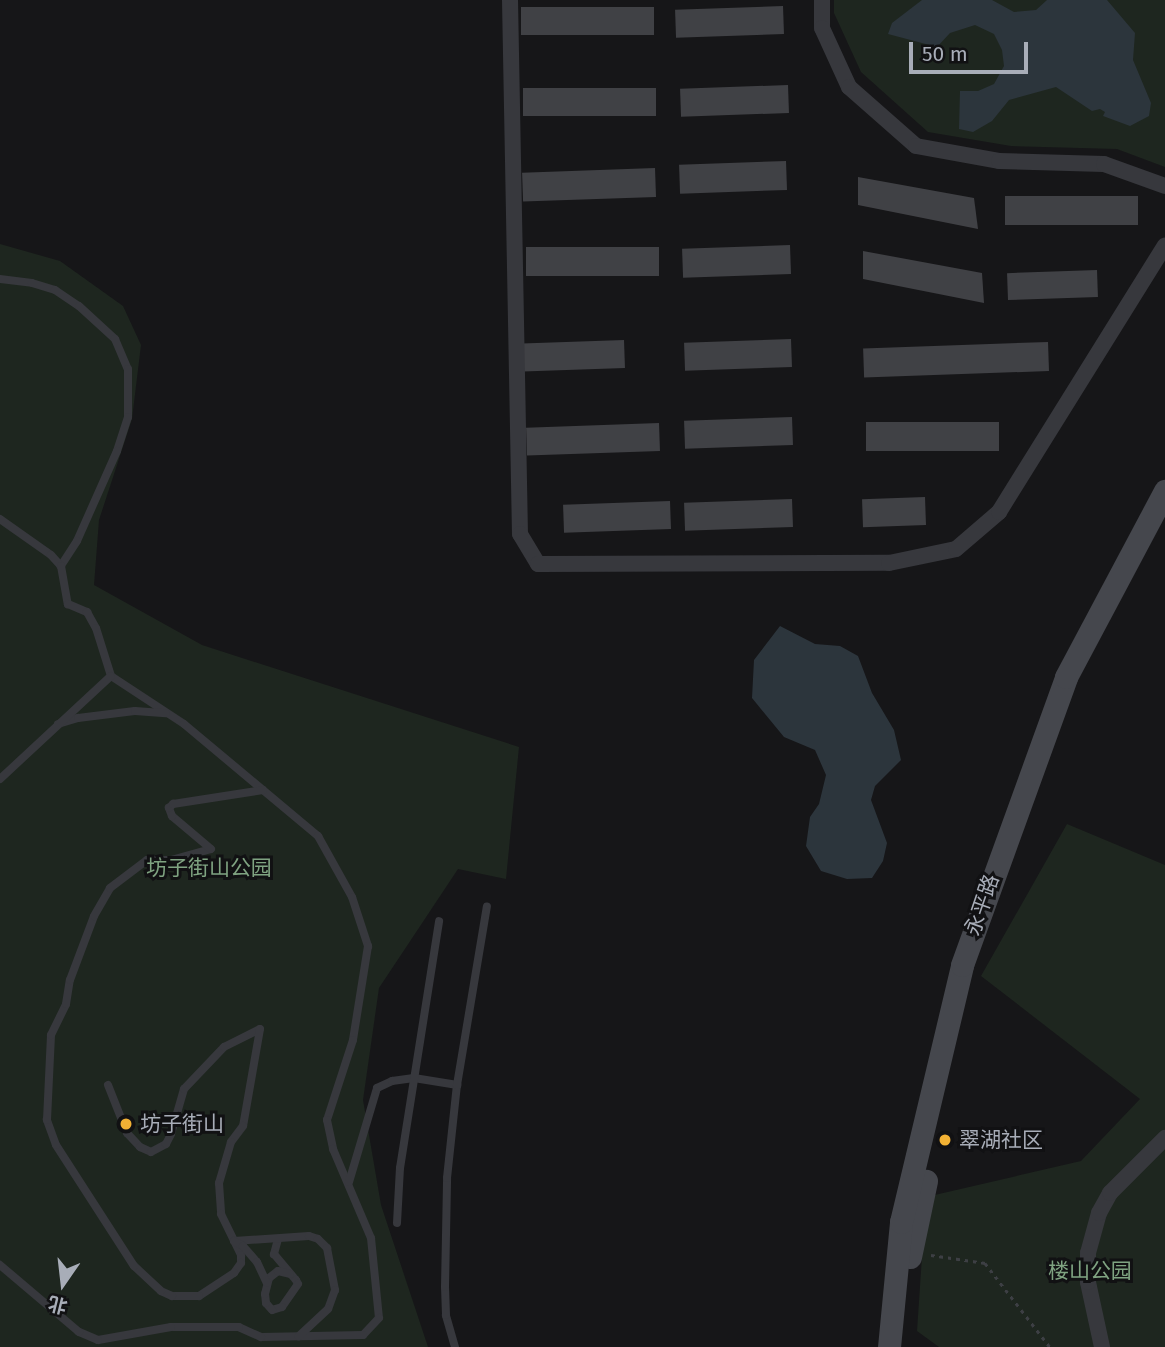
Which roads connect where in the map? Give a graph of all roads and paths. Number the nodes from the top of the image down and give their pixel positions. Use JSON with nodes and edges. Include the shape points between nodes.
{"nodes":[{"id":1,"x":510,"y":0,"type":"edge"},
{"id":2,"x":822,"y":0,"type":"edge"},
{"id":3,"x":1165,"y":186,"type":"edge"},
{"id":4,"x":1165,"y":245,"type":"edge"},
{"id":5,"x":0,"y":279,"type":"edge"},
{"id":6,"x":1165,"y":491,"type":"edge"},
{"id":7,"x":0,"y":519,"type":"edge"},
{"id":8,"x":1165,"y":520,"type":"edge"},
{"id":9,"x":61,"y":566,"type":"junction"},
{"id":10,"x":111,"y":676,"type":"junction"},
{"id":11,"x":169,"y":713,"type":"junction"},
{"id":12,"x":55,"y":725,"type":"junction"},
{"id":13,"x":0,"y":779,"type":"edge"},
{"id":14,"x":263,"y":790,"type":"junction"},
{"id":15,"x":487,"y":906,"type":"dead end"},
{"id":16,"x":439,"y":920,"type":"dead end"},
{"id":17,"x":414,"y":1078,"type":"junction"},
{"id":18,"x":108,"y":1085,"type":"dead end"},
{"id":19,"x":457,"y":1085,"type":"junction"},
{"id":20,"x":1165,"y":1138,"type":"edge"},
{"id":21,"x":349,"y":1182,"type":"junction"},
{"id":22,"x":397,"y":1223,"type":"dead end"},
{"id":23,"x":278,"y":1238,"type":"junction"},
{"id":24,"x":234,"y":1241,"type":"junction"},
{"id":25,"x":911,"y":1252,"type":"junction"},
{"id":26,"x":0,"y":1265,"type":"edge"},
{"id":27,"x":290,"y":1274,"type":"junction"},
{"id":28,"x":267,"y":1283,"type":"junction"},
{"id":29,"x":299,"y":1336,"type":"junction"},
{"id":30,"x":455,"y":1347,"type":"edge"},
{"id":31,"x":889,"y":1347,"type":"edge"},
{"id":32,"x":902,"y":1347,"type":"edge"},
{"id":33,"x":1050,"y":1347,"type":"edge"},
{"id":34,"x":1102,"y":1347,"type":"edge"}],
"edges":[{"from":1,"to":4,"type":"street","via":[[520,534],[538,564],[889,563],[956,549],[999,512]]},
{"from":2,"to":3,"type":"street","via":[[822,28],[849,87],[916,146],[999,161],[1104,164]]},
{"from":5,"to":9,"type":"lane","via":[[55,290],[79,306],[115,339],[128,369],[128,417],[117,451]]},
{"from":6,"to":31,"type":"main road","name":"永平路","via":[[1066,677],[962,965],[901,1222]]},
{"from":7,"to":9,"type":"lane"},
{"from":8,"to":25,"type":"main road","name":"永平路","via":[[1079,682],[979,956]]},
{"from":9,"to":10,"type":"lane","via":[[68,604],[87,612]]},
{"from":10,"to":11,"type":"lane"},
{"from":10,"to":12,"type":"lane"},
{"from":11,"to":12,"type":"lane","via":[[135,711]]},
{"from":11,"to":14,"type":"lane"},
{"from":12,"to":13,"type":"lane"},
{"from":14,"to":21,"type":"lane","via":[[318,836],[352,897],[368,946],[354,1040],[327,1120],[333,1149]]},
{"from":14,"to":24,"type":"lane","via":[[169,808],[172,816],[211,849],[171,860],[147,860],[110,888],[94,916],[66,1004],[51,1035],[47,1120],[55,1145],[134,1266],[161,1291],[172,1296],[199,1296],[234,1273],[241,1263]]},
{"from":15,"to":19,"type":"lane"},
{"from":16,"to":17,"type":"lane"},
{"from":17,"to":19,"type":"lane"},
{"from":17,"to":21,"type":"lane","via":[[377,1088]]},
{"from":17,"to":22,"type":"lane"},
{"from":18,"to":24,"type":"lane","via":[[127,1133],[151,1152],[166,1144],[184,1089],[223,1047],[260,1029],[243,1126],[231,1142],[219,1182],[222,1214]]},
{"from":19,"to":30,"type":"lane","via":[[447,1178],[445,1287],[446,1315]]},
{"from":20,"to":34,"type":"street","via":[[1110,1194],[1099,1213],[1088,1253],[1088,1282]]},
{"from":21,"to":29,"type":"lane","via":[[371,1238],[379,1318],[363,1335]]},
{"from":23,"to":24,"type":"lane"},
{"from":23,"to":27,"type":"lane","via":[[274,1254]]},
{"from":23,"to":29,"type":"lane","via":[[318,1239],[331,1256],[335,1290],[328,1309]]},
{"from":24,"to":28,"type":"lane","via":[[257,1262]]},
{"from":25,"to":32,"type":"main road","name":"永平路"},
{"from":25,"to":33,"type":"path","via":[[985,1263]]},
{"from":26,"to":29,"type":"lane","via":[[79,1332],[98,1340],[171,1327],[239,1327],[261,1337]]},
{"from":27,"to":28,"type":"lane","via":[[274,1272]]},
{"from":27,"to":28,"type":"lane","via":[[297,1289],[277,1310],[266,1303]]}]}
